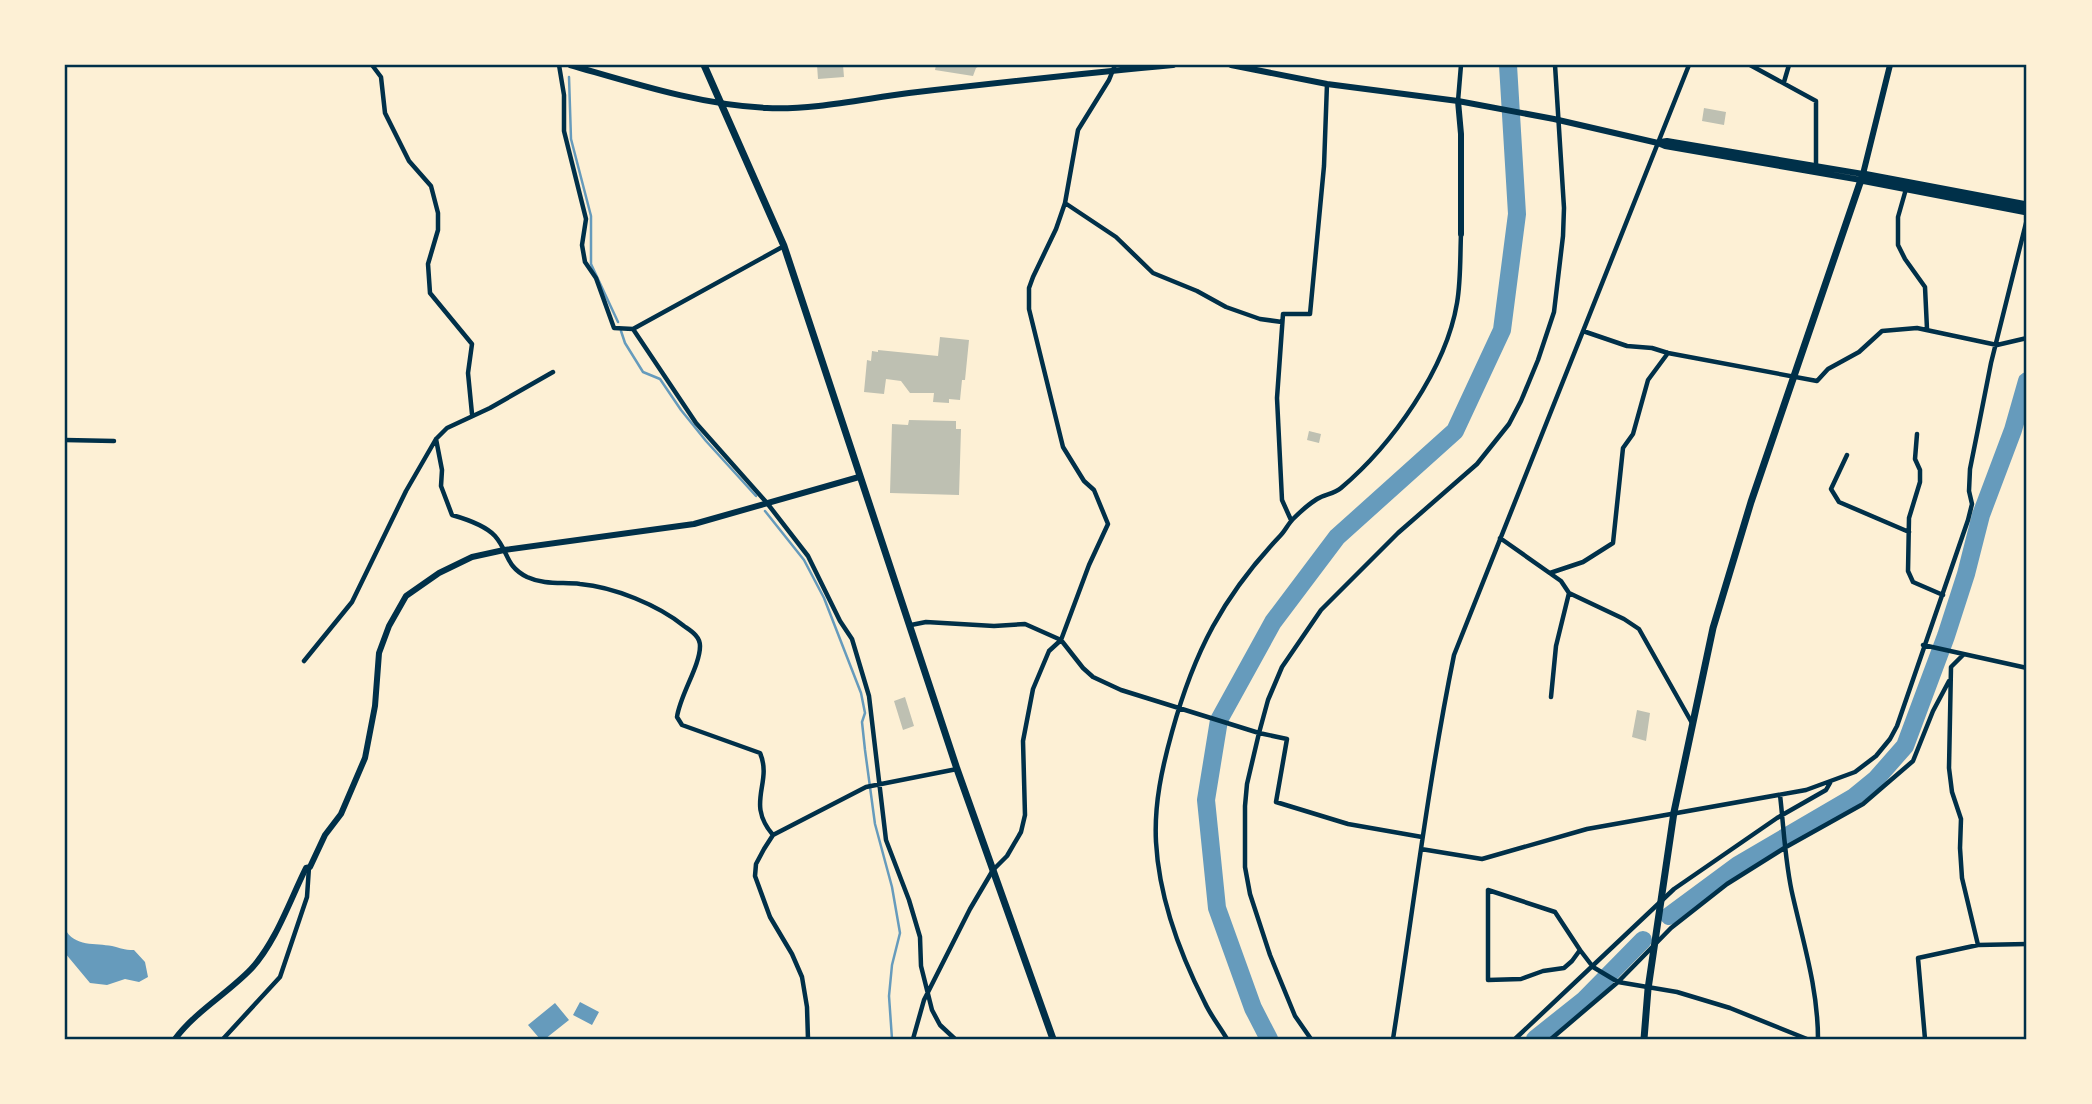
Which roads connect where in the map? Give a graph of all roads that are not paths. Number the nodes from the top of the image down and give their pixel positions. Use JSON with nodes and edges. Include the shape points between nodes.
{"nodes":[{"id":1,"x":373,"y":65,"type":"edge"},
{"id":2,"x":559,"y":65,"type":"edge"},
{"id":3,"x":570,"y":65,"type":"edge"},
{"id":4,"x":705,"y":65,"type":"edge"},
{"id":5,"x":1173,"y":65,"type":"edge"},
{"id":6,"x":1231,"y":65,"type":"edge"},
{"id":7,"x":1461,"y":65,"type":"edge"},
{"id":8,"x":1555,"y":65,"type":"edge"},
{"id":9,"x":1689,"y":65,"type":"edge"},
{"id":10,"x":1750,"y":65,"type":"edge"},
{"id":11,"x":1790,"y":65,"type":"edge"},
{"id":12,"x":1890,"y":65,"type":"edge"},
{"id":13,"x":1113,"y":68,"type":"edge"},
{"id":14,"x":1784,"y":82,"type":"junction"},
{"id":15,"x":1328,"y":84,"type":"junction"},
{"id":16,"x":1458,"y":102,"type":"junction"},
{"id":17,"x":721,"y":103,"type":"junction"},
{"id":18,"x":1557,"y":120,"type":"junction"},
{"id":19,"x":1658,"y":143,"type":"junction"},
{"id":20,"x":1816,"y":166,"type":"junction"},
{"id":21,"x":1862,"y":177,"type":"junction"},
{"id":22,"x":1906,"y":188,"type":"junction"},
{"id":23,"x":1065,"y":203,"type":"junction"},
{"id":24,"x":2027,"y":205,"type":"edge"},
{"id":25,"x":2027,"y":212,"type":"edge"},
{"id":26,"x":2027,"y":219,"type":"edge"},
{"id":27,"x":1461,"y":234,"type":"joint"},
{"id":28,"x":785,"y":246,"type":"junction"},
{"id":29,"x":1282,"y":323,"type":"junction"},
{"id":30,"x":633,"y":329,"type":"junction"},
{"id":31,"x":1927,"y":329,"type":"junction"},
{"id":32,"x":1583,"y":331,"type":"junction"},
{"id":33,"x":2027,"y":338,"type":"edge"},
{"id":34,"x":1997,"y":345,"type":"junction"},
{"id":35,"x":1668,"y":353,"type":"junction"},
{"id":36,"x":553,"y":372,"type":"dead end"},
{"id":37,"x":1794,"y":376,"type":"junction"},
{"id":38,"x":472,"y":414,"type":"junction"},
{"id":39,"x":1917,"y":434,"type":"dead end"},
{"id":40,"x":436,"y":439,"type":"junction"},
{"id":41,"x":65,"y":440,"type":"edge"},
{"id":42,"x":114,"y":441,"type":"dead end"},
{"id":43,"x":1847,"y":455,"type":"dead end"},
{"id":44,"x":859,"y":477,"type":"junction"},
{"id":45,"x":768,"y":503,"type":"junction"},
{"id":46,"x":1291,"y":520,"type":"junction"},
{"id":47,"x":1909,"y":533,"type":"junction"},
{"id":48,"x":1500,"y":538,"type":"junction"},
{"id":49,"x":504,"y":550,"type":"junction"},
{"id":50,"x":1550,"y":573,"type":"junction"},
{"id":51,"x":1569,"y":593,"type":"junction"},
{"id":52,"x":1942,"y":595,"type":"junction"},
{"id":53,"x":911,"y":625,"type":"junction"},
{"id":54,"x":1061,"y":640,"type":"junction"},
{"id":55,"x":1923,"y":645,"type":"junction"},
{"id":56,"x":1963,"y":655,"type":"junction"},
{"id":57,"x":304,"y":661,"type":"dead end"},
{"id":58,"x":2027,"y":668,"type":"edge"},
{"id":59,"x":1949,"y":681,"type":"junction"},
{"id":60,"x":1551,"y":696,"type":"dead end"},
{"id":61,"x":1179,"y":706,"type":"junction"},
{"id":62,"x":1692,"y":723,"type":"junction"},
{"id":63,"x":1259,"y":733,"type":"junction"},
{"id":64,"x":957,"y":769,"type":"junction"},
{"id":65,"x":1830,"y":782,"type":"junction"},
{"id":66,"x":881,"y":783,"type":"junction"},
{"id":67,"x":1780,"y":796,"type":"junction"},
{"id":68,"x":1674,"y":812,"type":"junction"},
{"id":69,"x":1783,"y":817,"type":"junction"},
{"id":70,"x":773,"y":835,"type":"junction"},
{"id":71,"x":1422,"y":837,"type":"junction"},
{"id":72,"x":1786,"y":844,"type":"junction"},
{"id":73,"x":1420,"y":849,"type":"junction"},
{"id":74,"x":310,"y":867,"type":"junction"},
{"id":75,"x":993,"y":870,"type":"junction"},
{"id":76,"x":1660,"y":900,"type":"junction"},
{"id":77,"x":2027,"y":944,"type":"edge"},
{"id":78,"x":1978,"y":945,"type":"junction"},
{"id":79,"x":1654,"y":946,"type":"junction"},
{"id":80,"x":1580,"y":950,"type":"junction"},
{"id":81,"x":1594,"y":967,"type":"junction"},
{"id":82,"x":1618,"y":982,"type":"junction"},
{"id":83,"x":1648,"y":989,"type":"junction"},
{"id":84,"x":928,"y":994,"type":"junction"},
{"id":85,"x":175,"y":1039,"type":"edge"},
{"id":86,"x":223,"y":1039,"type":"edge"},
{"id":87,"x":808,"y":1039,"type":"edge"},
{"id":88,"x":913,"y":1039,"type":"edge"},
{"id":89,"x":955,"y":1039,"type":"edge"},
{"id":90,"x":1053,"y":1039,"type":"edge"},
{"id":91,"x":1227,"y":1039,"type":"edge"},
{"id":92,"x":1311,"y":1039,"type":"edge"},
{"id":93,"x":1393,"y":1039,"type":"edge"},
{"id":94,"x":1515,"y":1039,"type":"edge"},
{"id":95,"x":1551,"y":1039,"type":"edge"},
{"id":96,"x":1644,"y":1039,"type":"edge"},
{"id":97,"x":1807,"y":1039,"type":"edge"},
{"id":98,"x":1818,"y":1039,"type":"edge"},
{"id":99,"x":1925,"y":1039,"type":"edge"}],
"edges":[{"from":1,"to":38,"type":"street","via":[[381,77],[384,113],[409,161],[431,186],[435,200],[438,230],[428,264],[430,293],[472,344],[468,373]]},
{"from":2,"to":30,"type":"street","via":[[564,131],[586,219],[585,262],[596,278],[614,328]]},
{"from":3,"to":17,"type":"street"},
{"from":4,"to":17,"type":"main road"},
{"from":5,"to":13,"type":"street"},
{"from":6,"to":15,"type":"street"},
{"from":7,"to":16,"type":"street"},
{"from":8,"to":18,"type":"street"},
{"from":9,"to":19,"type":"street"},
{"from":10,"to":14,"type":"street"},
{"from":11,"to":14,"type":"street"},
{"from":12,"to":21,"type":"street"},
{"from":13,"to":17,"type":"street","via":[[815,106],[767,108]]},
{"from":13,"to":23,"type":"street","via":[[1078,130]]},
{"from":14,"to":20,"type":"street","via":[[1816,101]]},
{"from":15,"to":16,"type":"street"},
{"from":15,"to":29,"type":"street","via":[[1310,314],[1283,314]]},
{"from":16,"to":18,"type":"street"},
{"from":16,"to":27,"type":"street"},
{"from":17,"to":28,"type":"main road"},
{"from":18,"to":19,"type":"street"},
{"from":18,"to":63,"type":"street","via":[[1564,208],[1555,312],[1521,401],[1477,464],[1398,533],[1321,610],[1282,667]]},
{"from":19,"to":20,"type":"street"},
{"from":19,"to":21,"type":"street"},
{"from":19,"to":32,"type":"street"},
{"from":20,"to":21,"type":"street"},
{"from":21,"to":22,"type":"main road"},
{"from":21,"to":24,"type":"main road"},
{"from":21,"to":37,"type":"main road"},
{"from":22,"to":25,"type":"main road"},
{"from":22,"to":31,"type":"street","via":[[1898,217],[1898,245],[1925,287]]},
{"from":23,"to":29,"type":"street","via":[[1116,237],[1153,273],[1226,307]]},
{"from":23,"to":54,"type":"street","via":[[1029,288],[1029,309],[1063,447],[1094,490],[1108,524]]},
{"from":26,"to":34,"type":"street"},
{"from":27,"to":46,"type":"street","via":[[1457,303],[1445,345],[1416,403],[1362,469],[1338,491],[1318,498]]},
{"from":28,"to":30,"type":"street"},
{"from":28,"to":44,"type":"main road"},
{"from":29,"to":46,"type":"street","via":[[1278,367],[1282,500]]},
{"from":30,"to":45,"type":"street","via":[[696,423]]},
{"from":31,"to":34,"type":"street"},
{"from":31,"to":37,"type":"street","via":[[1882,331],[1817,381]]},
{"from":32,"to":35,"type":"street"},
{"from":32,"to":48,"type":"street"},
{"from":33,"to":34,"type":"street"},
{"from":34,"to":52,"type":"street","via":[[1970,469],[1972,504]]},
{"from":35,"to":37,"type":"street"},
{"from":35,"to":50,"type":"street","via":[[1648,380],[1633,434],[1623,448],[1613,543],[1583,562]]},
{"from":36,"to":38,"type":"street"},
{"from":37,"to":62,"type":"main road","via":[[1713,628]]},
{"from":38,"to":40,"type":"street"},
{"from":39,"to":47,"type":"street","via":[[1920,482]]},
{"from":40,"to":49,"type":"street","via":[[441,486],[452,515],[494,534]]},
{"from":40,"to":57,"type":"street","via":[[352,602]]},
{"from":41,"to":42,"type":"street"},
{"from":43,"to":47,"type":"street","via":[[1831,489],[1834,497]]},
{"from":44,"to":45,"type":"street"},
{"from":44,"to":53,"type":"main road"},
{"from":45,"to":49,"type":"street","via":[[694,524]]},
{"from":45,"to":66,"type":"street","via":[[808,556],[852,639],[869,696]]},
{"from":46,"to":61,"type":"street","via":[[1224,605]]},
{"from":47,"to":52,"type":"street","via":[[1908,571],[1913,582]]},
{"from":48,"to":50,"type":"street"},
{"from":48,"to":71,"type":"street","via":[[1454,655]]},
{"from":49,"to":70,"type":"street","via":[[508,562],[526,576],[545,583],[602,588],[649,604],[697,636],[698,654],[677,717],[682,725],[760,753],[764,765],[759,801],[764,823]]},
{"from":49,"to":74,"type":"street","via":[[461,562],[406,596],[379,653],[365,758],[341,814]]},
{"from":50,"to":51,"type":"street"},
{"from":51,"to":60,"type":"street","via":[[1556,646]]},
{"from":51,"to":62,"type":"street","via":[[1639,629]]},
{"from":52,"to":55,"type":"street"},
{"from":53,"to":54,"type":"street","via":[[1025,624]]},
{"from":53,"to":64,"type":"main road"},
{"from":54,"to":61,"type":"street","via":[[1093,677]]},
{"from":54,"to":75,"type":"street","via":[[1040,669],[1029,705],[1023,741],[1024,822],[1007,856]]},
{"from":55,"to":56,"type":"street"},
{"from":55,"to":65,"type":"street","via":[[1890,739],[1855,772]]},
{"from":56,"to":58,"type":"street"},
{"from":56,"to":59,"type":"street","via":[[1951,667]]},
{"from":59,"to":72,"type":"street","via":[[1913,761],[1863,804]]},
{"from":59,"to":78,"type":"street","via":[[1949,768],[1961,819],[1962,878]]},
{"from":61,"to":63,"type":"street"},
{"from":61,"to":91,"type":"street","via":[[1159,788],[1156,843],[1160,872],[1179,945]]},
{"from":62,"to":68,"type":"main road"},
{"from":63,"to":71,"type":"street","via":[[1287,738],[1276,802],[1348,824]]},
{"from":63,"to":92,"type":"street","via":[[1247,784],[1245,867],[1270,955],[1295,1016]]},
{"from":64,"to":66,"type":"street"},
{"from":64,"to":75,"type":"main road"},
{"from":65,"to":67,"type":"street"},
{"from":65,"to":69,"type":"street","via":[[1826,790]]},
{"from":66,"to":70,"type":"street"},
{"from":66,"to":84,"type":"street","via":[[886,839],[920,937],[920,966]]},
{"from":67,"to":68,"type":"street"},
{"from":67,"to":69,"type":"street"},
{"from":68,"to":73,"type":"street","via":[[1587,829],[1482,859]]},
{"from":68,"to":76,"type":"main road"},
{"from":69,"to":72,"type":"street"},
{"from":69,"to":76,"type":"street"},
{"from":70,"to":87,"type":"street","via":[[756,864],[755,876],[802,976]]},
{"from":71,"to":73,"type":"street"},
{"from":72,"to":79,"type":"street","via":[[1727,884]]},
{"from":72,"to":98,"type":"street","via":[[1817,1006]]},
{"from":73,"to":93,"type":"street"},
{"from":74,"to":85,"type":"street","via":[[252,967],[188,1022]]},
{"from":74,"to":86,"type":"street","via":[[307,897],[280,977]]},
{"from":75,"to":84,"type":"street"},
{"from":75,"to":90,"type":"main road"},
{"from":76,"to":79,"type":"main road"},
{"from":76,"to":81,"type":"street"},
{"from":77,"to":78,"type":"street"},
{"from":78,"to":99,"type":"street","via":[[1918,958]]},
{"from":79,"to":82,"type":"street"},
{"from":79,"to":83,"type":"main road"},
{"from":80,"to":80,"type":"street","via":[[1564,968],[1488,980],[1488,890],[1555,912]]},
{"from":80,"to":81,"type":"street"},
{"from":81,"to":82,"type":"street"},
{"from":81,"to":94,"type":"street"},
{"from":82,"to":83,"type":"street"},
{"from":82,"to":95,"type":"street"},
{"from":83,"to":96,"type":"main road"},
{"from":83,"to":97,"type":"street","via":[[1677,992],[1730,1008]]},
{"from":84,"to":88,"type":"street"},
{"from":84,"to":89,"type":"street","via":[[940,1025]]}]}
